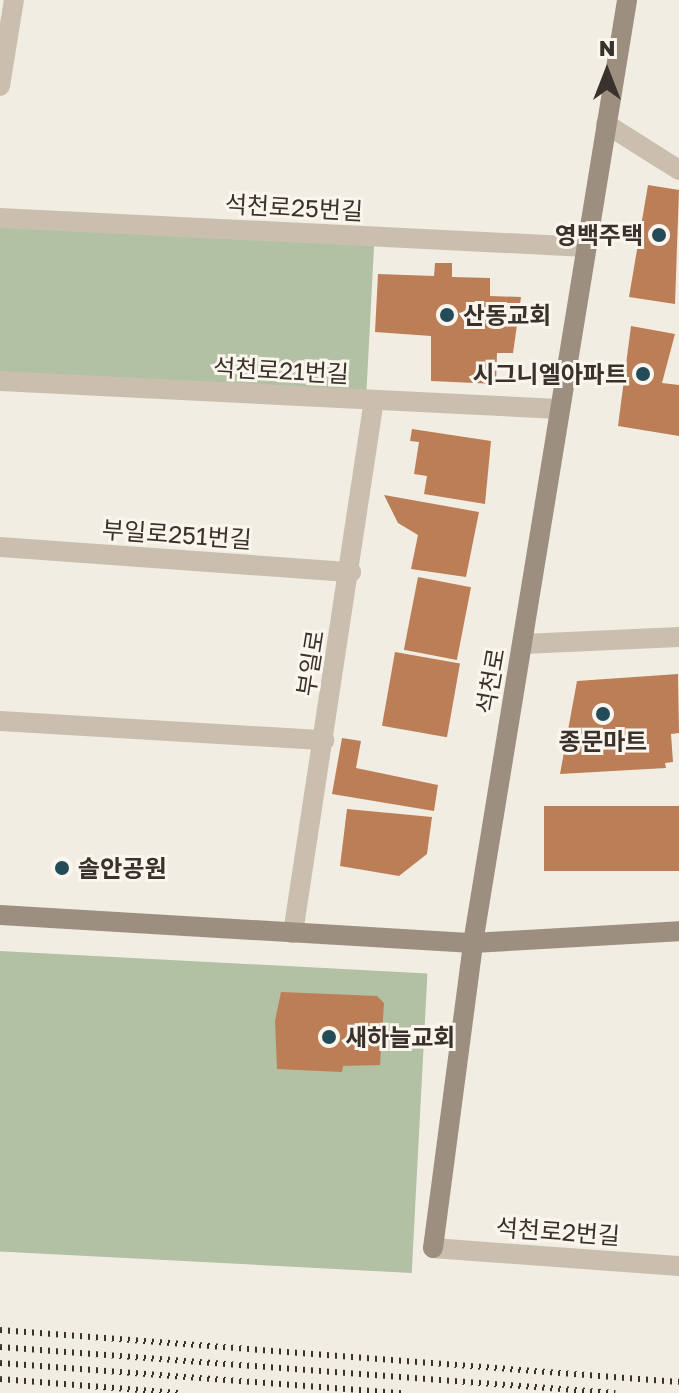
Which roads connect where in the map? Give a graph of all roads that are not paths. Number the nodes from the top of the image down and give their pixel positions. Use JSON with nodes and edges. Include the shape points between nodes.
{"nodes":[{"id":1,"x":14,"y":0,"type":"edge"},
{"id":2,"x":627,"y":0,"type":"edge"},
{"id":3,"x":3,"y":46,"type":"edge"},
{"id":4,"x":0,"y":86,"type":"edge"},
{"id":5,"x":606,"y":124,"type":"junction"},
{"id":6,"x":679,"y":170,"type":"edge"},
{"id":7,"x":0,"y":218,"type":"edge"},
{"id":8,"x":586,"y":247,"type":"junction"},
{"id":9,"x":0,"y":381,"type":"edge"},
{"id":10,"x":374,"y":400,"type":"junction"},
{"id":11,"x":559,"y":409,"type":"junction"},
{"id":12,"x":0,"y":547,"type":"edge"},
{"id":13,"x":351,"y":572,"type":"junction"},
{"id":14,"x":679,"y":637,"type":"edge"},
{"id":15,"x":523,"y":644,"type":"junction"},
{"id":16,"x":0,"y":721,"type":"edge"},
{"id":17,"x":324,"y":740,"type":"junction"},
{"id":18,"x":0,"y":915,"type":"edge"},
{"id":19,"x":679,"y":931,"type":"edge"},
{"id":20,"x":293,"y":933,"type":"junction"},
{"id":21,"x":473,"y":943,"type":"junction"},
{"id":22,"x":433,"y":1248,"type":"joint"},
{"id":23,"x":679,"y":1266,"type":"edge"}],
"edges":[{"from":1,"to":3,"type":"street"},
{"from":2,"to":5,"type":"street","name":"석천로"},
{"from":3,"to":4,"type":"street"},
{"from":5,"to":6,"type":"street"},
{"from":5,"to":8,"type":"street","name":"석천로"},
{"from":7,"to":8,"type":"street","name":"석천로25번길"},
{"from":8,"to":11,"type":"street","name":"석천로"},
{"from":9,"to":10,"type":"street","name":"석천로21번길"},
{"from":10,"to":11,"type":"street","name":"석천로21번길"},
{"from":10,"to":13,"type":"street","name":"부일로"},
{"from":11,"to":15,"type":"street","name":"석천로"},
{"from":12,"to":13,"type":"street","name":"부일로251번길"},
{"from":13,"to":17,"type":"street","name":"부일로"},
{"from":14,"to":15,"type":"street"},
{"from":15,"to":21,"type":"street","name":"석천로"},
{"from":16,"to":17,"type":"street"},
{"from":17,"to":20,"type":"street","name":"부일로"},
{"from":18,"to":20,"type":"street"},
{"from":19,"to":21,"type":"street"},
{"from":20,"to":21,"type":"street"},
{"from":21,"to":22,"type":"street","name":"석천로"},
{"from":22,"to":23,"type":"street","name":"석천로2번길"}]}
